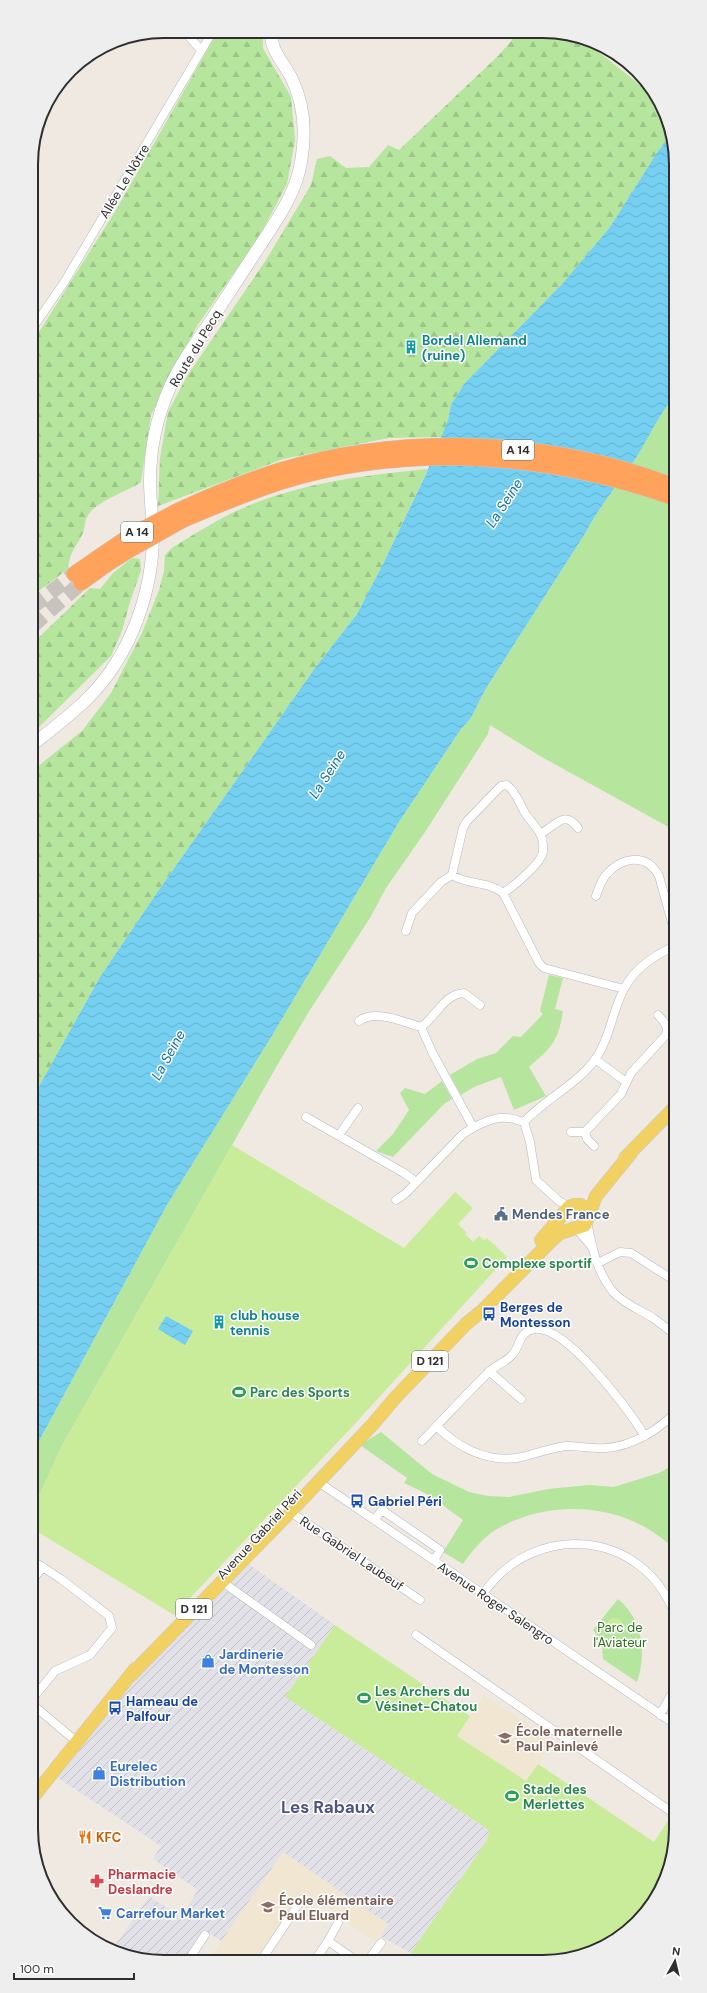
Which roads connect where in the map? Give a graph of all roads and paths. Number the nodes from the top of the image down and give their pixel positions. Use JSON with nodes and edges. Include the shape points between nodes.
{"nodes":[{"id":1,"x":190,"y":38,"type":"edge"},
{"id":2,"x":209,"y":38,"type":"edge"},
{"id":3,"x":269,"y":38,"type":"edge"},
{"id":4,"x":272,"y":38,"type":"edge"},
{"id":5,"x":273,"y":46,"type":"junction"},
{"id":6,"x":201,"y":50,"type":"junction"},
{"id":7,"x":38,"y":320,"type":"edge"},
{"id":8,"x":669,"y":484,"type":"edge"},
{"id":9,"x":669,"y":496,"type":"edge"},
{"id":10,"x":103,"y":560,"type":"junction"},
{"id":11,"x":78,"y":579,"type":"tunnel mouth"},
{"id":12,"x":38,"y":740,"type":"edge"},
{"id":13,"x":578,"y":828,"type":"dead end"},
{"id":14,"x":540,"y":834,"type":"junction"},
{"id":15,"x":452,"y":875,"type":"junction"},
{"id":16,"x":503,"y":893,"type":"junction"},
{"id":17,"x":596,"y":896,"type":"dead end"},
{"id":18,"x":669,"y":912,"type":"edge"},
{"id":19,"x":406,"y":931,"type":"dead end"},
{"id":20,"x":669,"y":949,"type":"edge"},
{"id":21,"x":624,"y":988,"type":"junction"},
{"id":22,"x":480,"y":1005,"type":"dead end"},
{"id":23,"x":658,"y":1015,"type":"dead end"},
{"id":24,"x":359,"y":1021,"type":"dead end"},
{"id":25,"x":421,"y":1026,"type":"junction"},
{"id":26,"x":595,"y":1059,"type":"junction"},
{"id":27,"x":626,"y":1082,"type":"junction"},
{"id":28,"x":358,"y":1108,"type":"dead end"},
{"id":29,"x":669,"y":1113,"type":"edge"},
{"id":30,"x":306,"y":1117,"type":"dead end"},
{"id":31,"x":524,"y":1122,"type":"junction"},
{"id":32,"x":473,"y":1127,"type":"junction"},
{"id":33,"x":571,"y":1132,"type":"dead end"},
{"id":34,"x":585,"y":1132,"type":"junction"},
{"id":35,"x":339,"y":1135,"type":"junction"},
{"id":36,"x":594,"y":1146,"type":"dead end"},
{"id":37,"x":631,"y":1153,"type":"junction"},
{"id":38,"x":416,"y":1182,"type":"junction"},
{"id":39,"x":396,"y":1200,"type":"dead end"},
{"id":40,"x":571,"y":1208,"type":"junction"},
{"id":41,"x":581,"y":1223,"type":"junction"},
{"id":42,"x":592,"y":1247,"type":"junction"},
{"id":43,"x":600,"y":1262,"type":"junction"},
{"id":44,"x":669,"y":1278,"type":"edge"},
{"id":45,"x":466,"y":1324,"type":"junction"},
{"id":46,"x":669,"y":1330,"type":"edge"},
{"id":47,"x":490,"y":1371,"type":"junction"},
{"id":48,"x":395,"y":1398,"type":"junction"},
{"id":49,"x":521,"y":1399,"type":"dead end"},
{"id":50,"x":669,"y":1419,"type":"edge"},
{"id":51,"x":436,"y":1426,"type":"junction"},
{"id":52,"x":645,"y":1436,"type":"junction"},
{"id":53,"x":422,"y":1441,"type":"dead end"},
{"id":54,"x":315,"y":1479,"type":"junction"},
{"id":55,"x":288,"y":1509,"type":"junction"},
{"id":56,"x":374,"y":1520,"type":"junction"},
{"id":57,"x":434,"y":1560,"type":"junction"},
{"id":58,"x":38,"y":1564,"type":"edge"},
{"id":59,"x":43,"y":1567,"type":"junction"},
{"id":60,"x":38,"y":1573,"type":"edge"},
{"id":61,"x":222,"y":1581,"type":"junction"},
{"id":62,"x":483,"y":1594,"type":"junction"},
{"id":63,"x":420,"y":1600,"type":"dead end"},
{"id":64,"x":669,"y":1603,"type":"edge"},
{"id":65,"x":416,"y":1635,"type":"dead end"},
{"id":66,"x":311,"y":1645,"type":"dead end"},
{"id":67,"x":130,"y":1676,"type":"junction"},
{"id":68,"x":38,"y":1692,"type":"edge"},
{"id":69,"x":669,"y":1699,"type":"edge"},
{"id":70,"x":38,"y":1709,"type":"edge"},
{"id":71,"x":660,"y":1715,"type":"junction"},
{"id":72,"x":669,"y":1721,"type":"edge"},
{"id":73,"x":77,"y":1742,"type":"junction"},
{"id":74,"x":38,"y":1791,"type":"edge"},
{"id":75,"x":669,"y":1810,"type":"edge"},
{"id":76,"x":302,"y":1899,"type":"dead end"},
{"id":77,"x":338,"y":1924,"type":"dead end"},
{"id":78,"x":205,"y":1935,"type":"dead end"},
{"id":79,"x":328,"y":1941,"type":"junction"},
{"id":80,"x":380,"y":1943,"type":"dead end"},
{"id":81,"x":192,"y":1955,"type":"edge"},
{"id":82,"x":265,"y":1955,"type":"edge"},
{"id":83,"x":319,"y":1955,"type":"edge"},
{"id":84,"x":348,"y":1955,"type":"edge"},
{"id":85,"x":372,"y":1955,"type":"edge"}],
"edges":[{"from":1,"to":6,"type":"street"},
{"from":2,"to":6,"type":"street","name":"Allée Le Nôtre"},
{"from":3,"to":5,"type":"street"},
{"from":4,"to":5,"type":"main road","name":"Route du Pecq"},
{"from":5,"to":12,"type":"main road","name":"Route du Pecq","via":[[291,76],[301,106],[304,140],[295,184],[281,214],[183,362],[162,408],[151,456],[153,529],[149,581],[133,629],[121,653],[90,696]]},
{"from":6,"to":7,"type":"street","name":"Allée Le Nôtre","via":[[65,281]]},
{"from":8,"to":10,"type":"highway","number":"A 14","bridge":true,"via":[[598,463],[520,450],[426,446],[382,450],[302,465],[222,490],[152,524]]},
{"from":9,"to":10,"type":"highway","number":"A 14","bridge":true,"via":[[592,473],[538,464],[447,457],[384,462],[311,475],[250,493],[183,520],[128,551]]},
{"from":10,"to":11,"type":"highway","number":"A 14"},
{"from":13,"to":14,"type":"street","via":[[567,818]]},
{"from":14,"to":15,"type":"street","via":[[512,789],[507,785],[501,786],[463,828]]},
{"from":14,"to":16,"type":"street","via":[[543,850],[541,858]]},
{"from":15,"to":16,"type":"street","via":[[458,879],[496,888]]},
{"from":15,"to":19,"type":"street","via":[[412,913]]},
{"from":16,"to":21,"type":"street","via":[[544,968]]},
{"from":17,"to":18,"type":"street","via":[[605,876],[625,860],[640,860],[655,869],[659,876]]},
{"from":20,"to":21,"type":"street","via":[[645,964]]},
{"from":21,"to":26,"type":"street","via":[[611,1029]]},
{"from":22,"to":25,"type":"street","via":[[464,992],[457,993]]},
{"from":23,"to":27,"type":"street","via":[[666,1024],[666,1035],[631,1073]]},
{"from":24,"to":25,"type":"street","via":[[370,1016],[378,1016]]},
{"from":25,"to":32,"type":"street","via":[[433,1054]]},
{"from":26,"to":27,"type":"street"},
{"from":26,"to":31,"type":"street","via":[[572,1085],[536,1109]]},
{"from":27,"to":34,"type":"street","via":[[621,1094]]},
{"from":28,"to":35,"type":"street"},
{"from":29,"to":37,"type":"main road","name":"Avenue Gabriel Péri","number":"D 121"},
{"from":30,"to":35,"type":"street"},
{"from":31,"to":32,"type":"street","via":[[508,1118],[491,1120]]},
{"from":31,"to":40,"type":"street","via":[[536,1180],[558,1201]]},
{"from":32,"to":38,"type":"street"},
{"from":33,"to":34,"type":"street"},
{"from":34,"to":36,"type":"street"},
{"from":35,"to":38,"type":"street"},
{"from":37,"to":40,"type":"main road","name":"Avenue Gabriel Péri","number":"D 121"},
{"from":37,"to":41,"type":"main road","name":"Avenue Gabriel Péri","number":"D 121","via":[[596,1196]]},
{"from":38,"to":39,"type":"street"},
{"from":40,"to":41,"type":"main road","via":[[585,1208]]},
{"from":40,"to":41,"type":"main road","via":[[565,1221]]},
{"from":40,"to":45,"type":"main road","name":"Avenue Gabriel Péri","number":"D 121","via":[[488,1295]]},
{"from":41,"to":42,"type":"street"},
{"from":41,"to":42,"type":"street"},
{"from":41,"to":45,"type":"main road","name":"Avenue Gabriel Péri","number":"D 121","via":[[552,1240]]},
{"from":42,"to":43,"type":"street"},
{"from":43,"to":44,"type":"street","via":[[620,1252],[631,1253]]},
{"from":43,"to":46,"type":"street","via":[[607,1283],[615,1293],[627,1304]]},
{"from":45,"to":48,"type":"main road","name":"Avenue Gabriel Péri","number":"D 121"},
{"from":47,"to":49,"type":"street"},
{"from":47,"to":51,"type":"street"},
{"from":47,"to":52,"type":"street","via":[[512,1355],[524,1334],[534,1329],[548,1331],[585,1360],[600,1376]]},
{"from":48,"to":54,"type":"main road","name":"Avenue Gabriel Péri","number":"D 121","via":[[373,1424]]},
{"from":48,"to":54,"type":"main road","name":"Avenue Gabriel Péri","number":"D 121","via":[[346,1441],[342,1450]]},
{"from":50,"to":52,"type":"street"},
{"from":51,"to":52,"type":"street","via":[[450,1440],[463,1448],[476,1454],[507,1459],[556,1448],[620,1446]]},
{"from":51,"to":53,"type":"street"},
{"from":54,"to":55,"type":"main road","name":"Avenue Gabriel Péri","number":"D 121"},
{"from":54,"to":56,"type":"street","name":"Avenue Roger Salengro"},
{"from":55,"to":61,"type":"main road","name":"Avenue Gabriel Péri","number":"D 121"},
{"from":55,"to":63,"type":"street","name":"Rue Gabriel Laubeuf"},
{"from":55,"to":67,"type":"main road","name":"Avenue Gabriel Péri","number":"D 121","via":[[168,1630]]},
{"from":56,"to":57,"type":"street","name":"Avenue Roger Salengro"},
{"from":56,"to":57,"type":"street","via":[[382,1510],[440,1550]]},
{"from":57,"to":62,"type":"street","name":"Avenue Roger Salengro"},
{"from":58,"to":59,"type":"street"},
{"from":59,"to":60,"type":"street"},
{"from":59,"to":68,"type":"street","via":[[109,1616],[112,1628],[90,1655],[55,1670]]},
{"from":61,"to":66,"type":"street"},
{"from":61,"to":67,"type":"main road","name":"Avenue Gabriel Péri","number":"D 121"},
{"from":62,"to":64,"type":"street","via":[[502,1572],[528,1554],[559,1545],[586,1544],[615,1552],[642,1567],[662,1589]]},
{"from":62,"to":71,"type":"street","name":"Avenue Roger Salengro"},
{"from":65,"to":75,"type":"street"},
{"from":67,"to":73,"type":"main road","name":"Avenue Gabriel Péri","number":"D 121"},
{"from":69,"to":71,"type":"street"},
{"from":70,"to":73,"type":"street"},
{"from":71,"to":72,"type":"street","name":"Avenue Roger Salengro"},
{"from":73,"to":74,"type":"main road","name":"Avenue Gabriel Péri","number":"D 121"},
{"from":76,"to":82,"type":"street"},
{"from":77,"to":79,"type":"street"},
{"from":78,"to":81,"type":"street"},
{"from":79,"to":83,"type":"street"},
{"from":79,"to":84,"type":"street"},
{"from":80,"to":85,"type":"street"}]}
